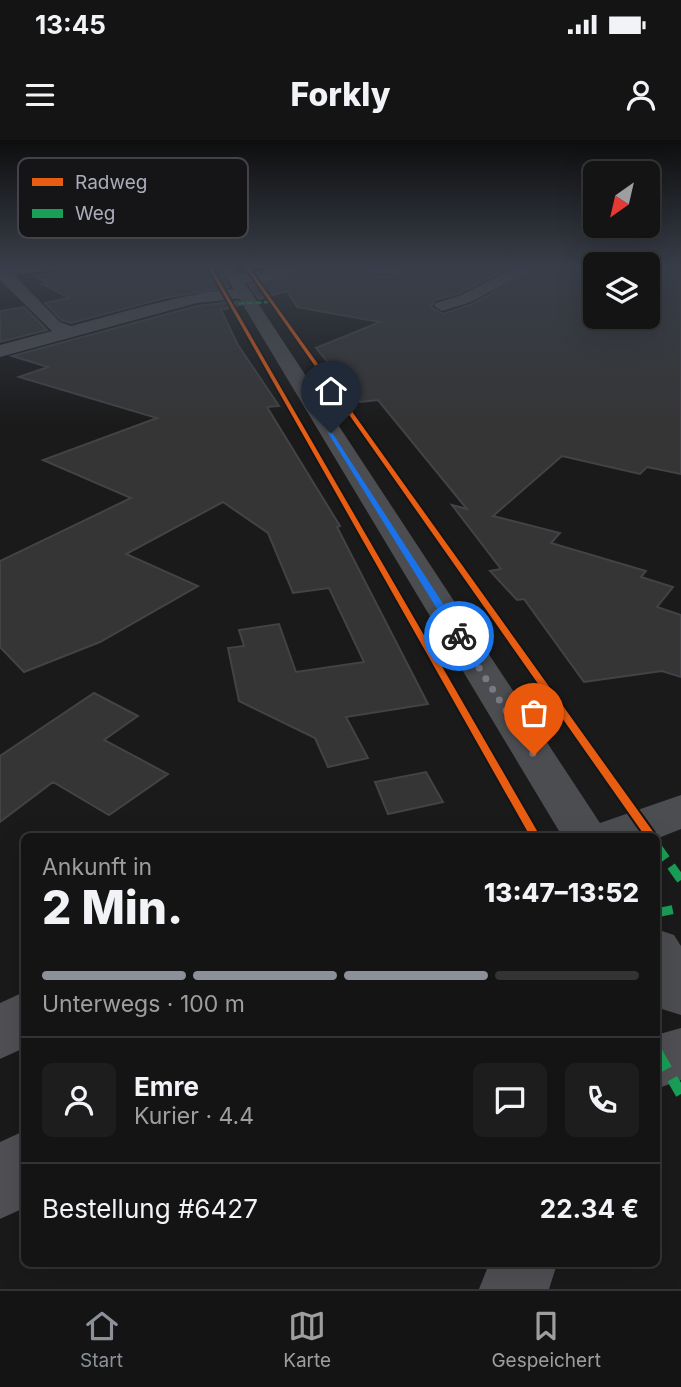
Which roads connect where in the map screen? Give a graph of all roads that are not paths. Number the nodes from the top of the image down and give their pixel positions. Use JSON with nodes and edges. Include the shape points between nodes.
{"nodes":[{"id":1,"x":46,"y":319,"type":"edge"},
{"id":2,"x":120,"y":319,"type":"edge"},
{"id":3,"x":260,"y":319,"type":"edge"},
{"id":4,"x":70,"y":332,"type":"junction"},
{"id":5,"x":0,"y":351,"type":"edge"},
{"id":6,"x":681,"y":811,"type":"edge"},
{"id":7,"x":583,"y":833,"type":"edge"},
{"id":8,"x":622,"y":833,"type":"edge"},
{"id":9,"x":660,"y":957,"type":"edge"},
{"id":10,"x":681,"y":992,"type":"edge"},
{"id":11,"x":21,"y":1019,"type":"edge"},
{"id":12,"x":0,"y":1034,"type":"edge"},
{"id":13,"x":681,"y":1054,"type":"edge"},
{"id":14,"x":660,"y":1061,"type":"edge"},
{"id":15,"x":21,"y":1166,"type":"edge"},
{"id":16,"x":0,"y":1187,"type":"edge"},
{"id":17,"x":522,"y":1267,"type":"edge"},
{"id":18,"x":514,"y":1289,"type":"edge"}],
"edges":[{"from":1,"to":4,"type":"street"},
{"from":2,"to":4,"type":"street"},
{"from":3,"to":7,"type":"main road"},
{"from":4,"to":5,"type":"street"},
{"from":6,"to":8,"type":"main road"},
{"from":9,"to":10,"type":"main road"},
{"from":11,"to":12,"type":"street"},
{"from":13,"to":14,"type":"street"},
{"from":15,"to":16,"type":"street"},
{"from":17,"to":18,"type":"street"}]}
